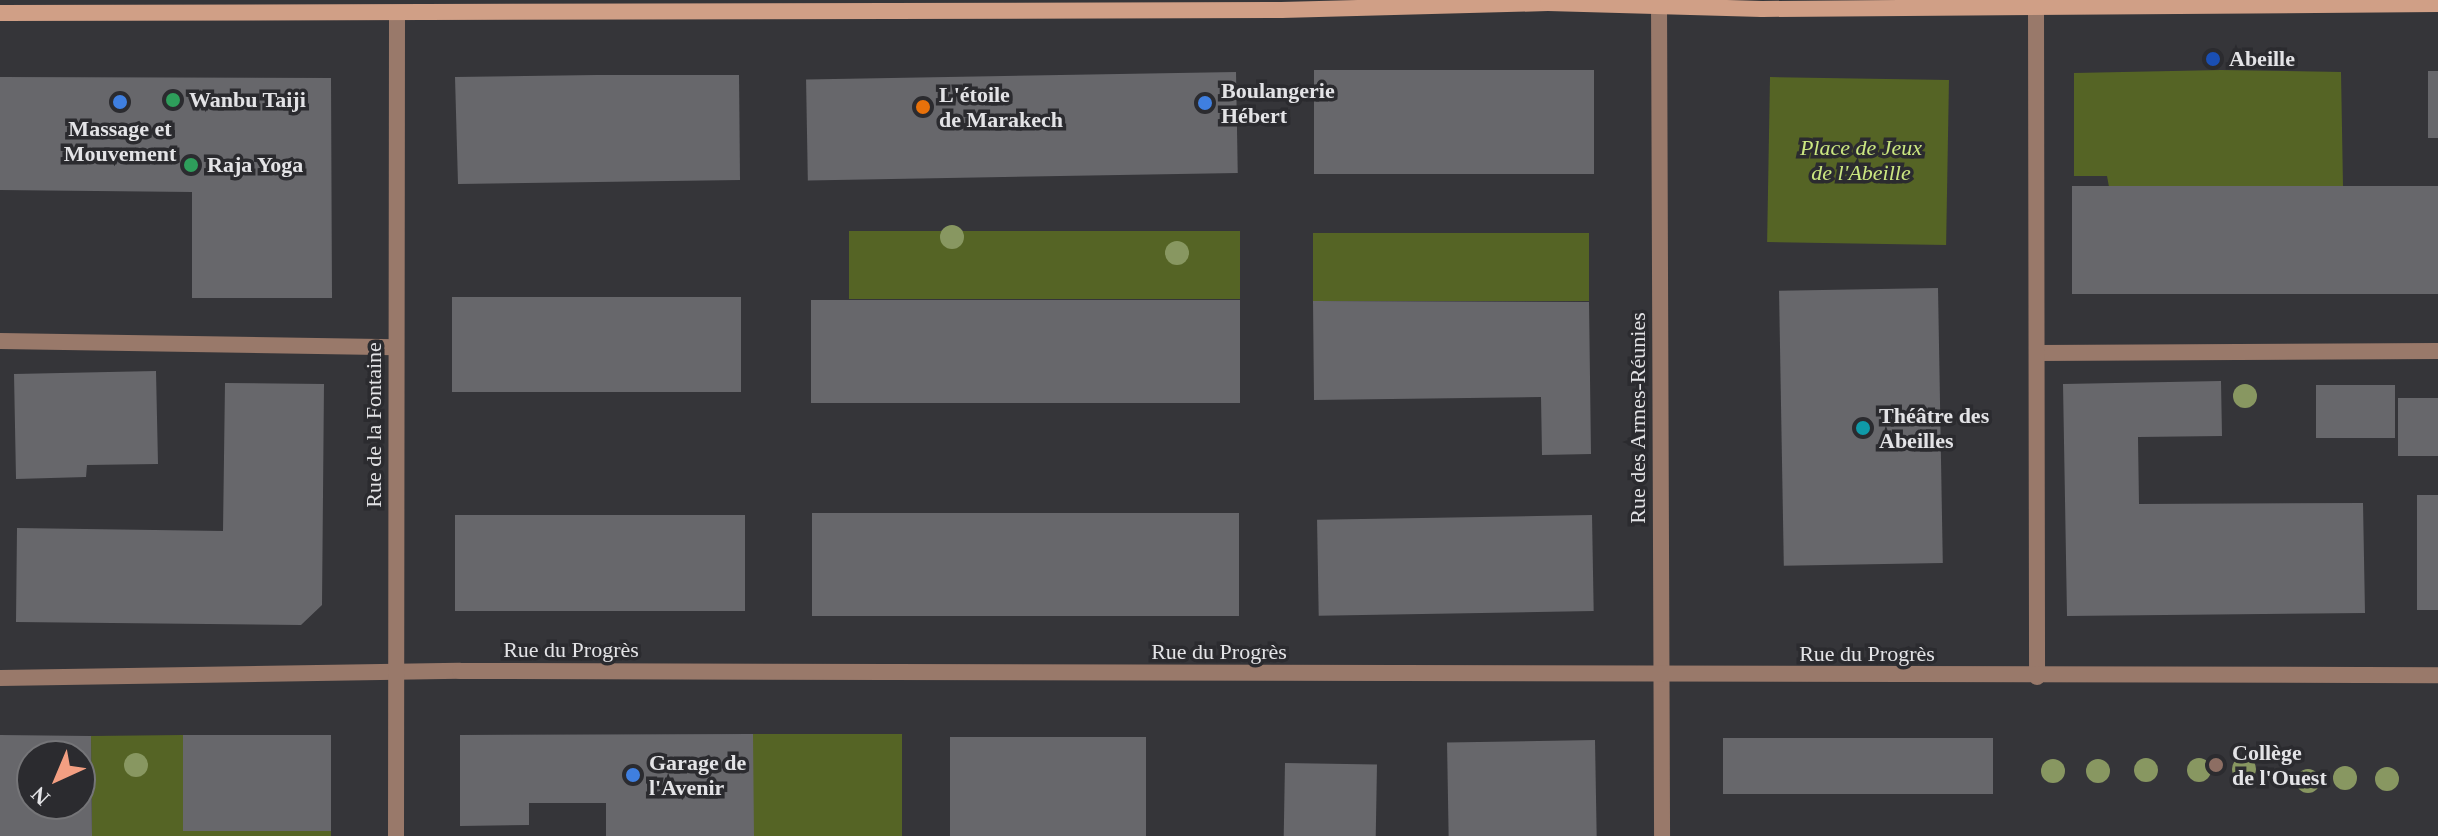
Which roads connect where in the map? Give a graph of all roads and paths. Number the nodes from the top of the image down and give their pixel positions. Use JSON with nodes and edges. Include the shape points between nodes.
{"nodes":[{"id":1,"x":1660,"y":4,"type":"edge"},
{"id":2,"x":2438,"y":4,"type":"edge"},
{"id":3,"x":2036,"y":6,"type":"junction"},
{"id":4,"x":422,"y":7,"type":"edge"},
{"id":5,"x":0,"y":13,"type":"edge"},
{"id":6,"x":397,"y":14,"type":"junction"},
{"id":7,"x":0,"y":341,"type":"edge"},
{"id":8,"x":396,"y":347,"type":"junction"},
{"id":9,"x":2438,"y":351,"type":"edge"},
{"id":10,"x":2037,"y":353,"type":"junction"},
{"id":11,"x":396,"y":671,"type":"junction"},
{"id":12,"x":1660,"y":674,"type":"junction"},
{"id":13,"x":2438,"y":675,"type":"edge"},
{"id":14,"x":2037,"y":677,"type":"junction"},
{"id":15,"x":0,"y":678,"type":"edge"},
{"id":16,"x":396,"y":836,"type":"edge"},
{"id":17,"x":1662,"y":836,"type":"edge"}],
"edges":[{"from":1,"to":3,"type":"main road"},
{"from":1,"to":4,"type":"main road","via":[[1281,10]]},
{"from":1,"to":12,"type":"street","name":"Rue des Armes-Réunies"},
{"from":2,"to":3,"type":"main road"},
{"from":3,"to":10,"type":"street"},
{"from":4,"to":6,"type":"main road"},
{"from":5,"to":6,"type":"main road"},
{"from":6,"to":8,"type":"street","name":"Rue de la Fontaine"},
{"from":7,"to":8,"type":"street"},
{"from":8,"to":11,"type":"street","name":"Rue de la Fontaine"},
{"from":9,"to":10,"type":"street"},
{"from":10,"to":14,"type":"street"},
{"from":11,"to":12,"type":"street","name":"Rue du Progrès"},
{"from":11,"to":15,"type":"street","name":"Rue du Progrès"},
{"from":11,"to":16,"type":"street","name":"Rue de la Fontaine"},
{"from":12,"to":14,"type":"street","name":"Rue du Progrès"},
{"from":12,"to":17,"type":"street","name":"Rue des Armes-Réunies"},
{"from":13,"to":14,"type":"street","name":"Rue du Progrès"}]}
